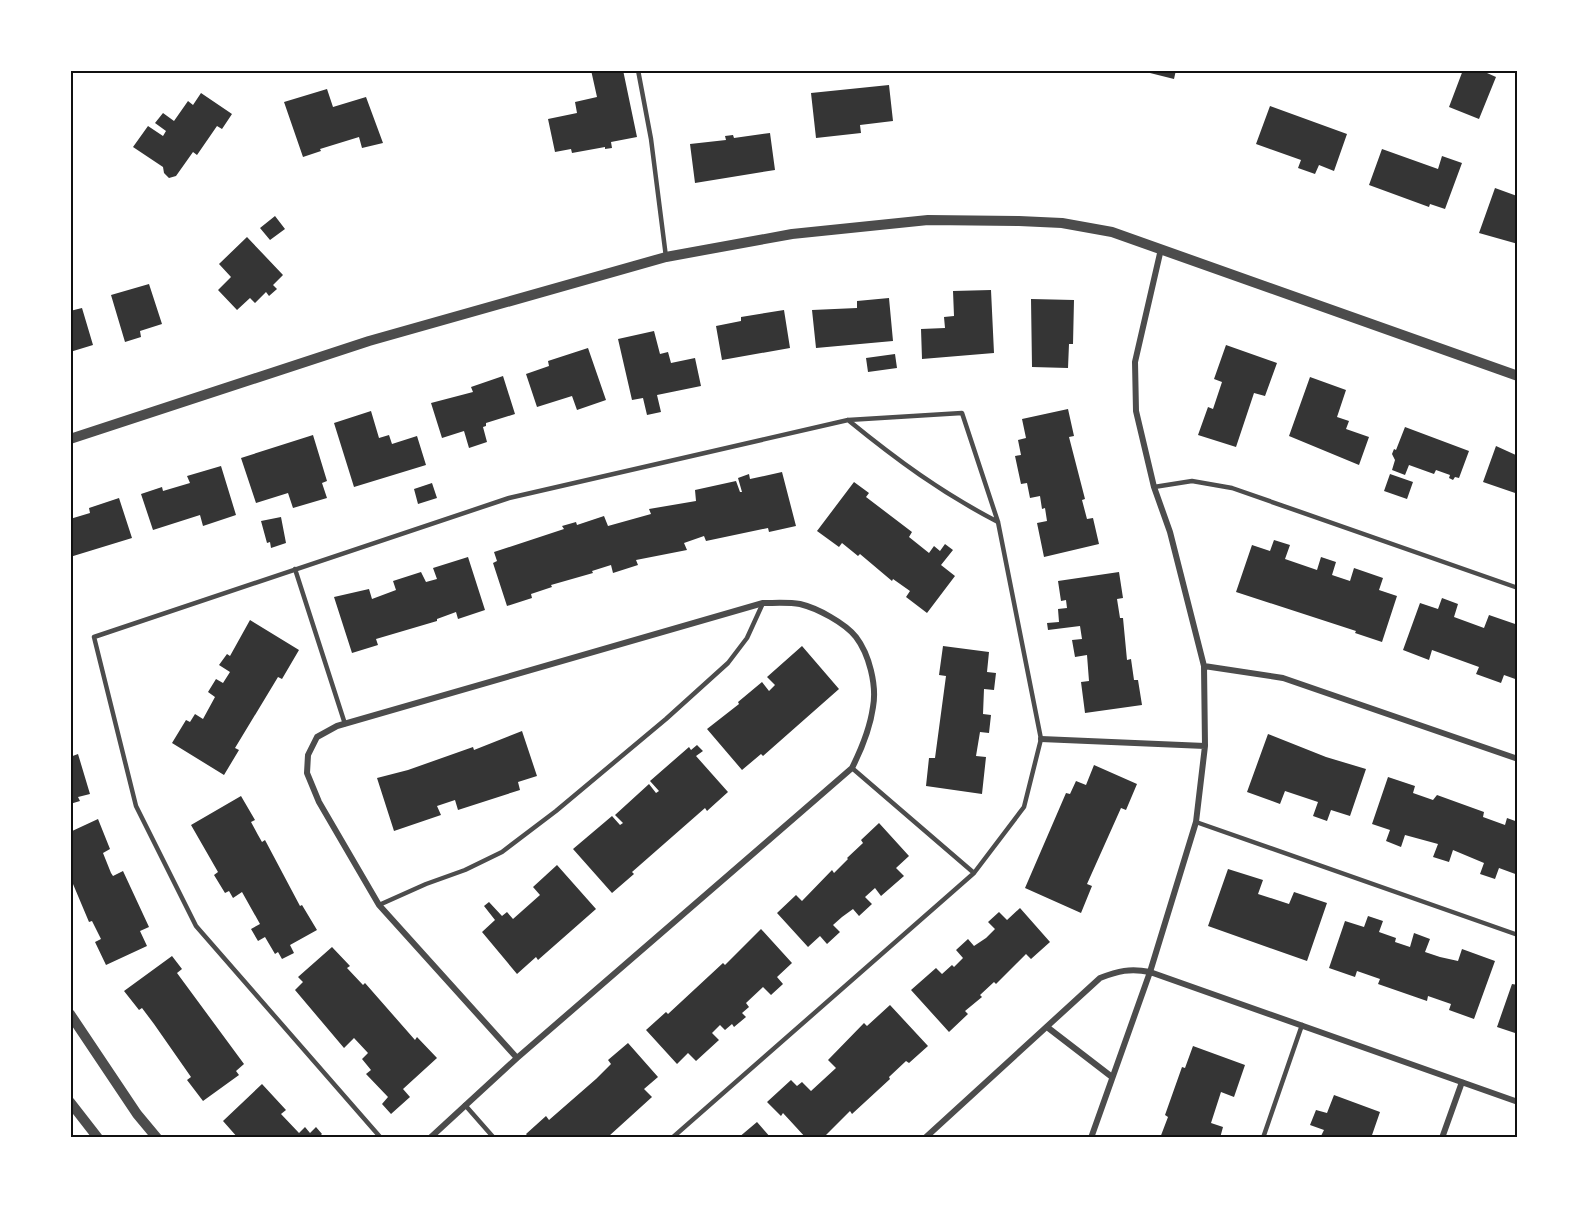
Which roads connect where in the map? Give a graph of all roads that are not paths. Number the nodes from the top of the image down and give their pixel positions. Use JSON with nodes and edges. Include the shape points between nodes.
{"nodes":[{"id":1,"x":638,"y":70,"type":"edge"},
{"id":2,"x":1161,"y":249,"type":"junction"},
{"id":3,"x":666,"y":257,"type":"junction"},
{"id":4,"x":1518,"y":376,"type":"edge"},
{"id":5,"x":848,"y":420,"type":"junction"},
{"id":6,"x":70,"y":439,"type":"edge"},
{"id":7,"x":1154,"y":487,"type":"junction"},
{"id":8,"x":998,"y":522,"type":"junction"},
{"id":9,"x":295,"y":569,"type":"junction"},
{"id":10,"x":1518,"y":588,"type":"edge"},
{"id":11,"x":763,"y":603,"type":"junction"},
{"id":12,"x":1204,"y":666,"type":"junction"},
{"id":13,"x":345,"y":724,"type":"junction"},
{"id":14,"x":1041,"y":739,"type":"junction"},
{"id":15,"x":1205,"y":746,"type":"junction"},
{"id":16,"x":1518,"y":759,"type":"edge"},
{"id":17,"x":852,"y":768,"type":"junction"},
{"id":18,"x":1196,"y":822,"type":"junction"},
{"id":19,"x":974,"y":873,"type":"junction"},
{"id":20,"x":379,"y":905,"type":"junction"},
{"id":21,"x":1518,"y":935,"type":"edge"},
{"id":22,"x":1150,"y":972,"type":"junction"},
{"id":23,"x":70,"y":1014,"type":"edge"},
{"id":24,"x":1302,"y":1026,"type":"junction"},
{"id":25,"x":1047,"y":1027,"type":"junction"},
{"id":26,"x":517,"y":1058,"type":"junction"},
{"id":27,"x":1112,"y":1077,"type":"junction"},
{"id":28,"x":1462,"y":1082,"type":"junction"},
{"id":29,"x":70,"y":1102,"type":"edge"},
{"id":30,"x":1518,"y":1102,"type":"edge"},
{"id":31,"x":465,"y":1105,"type":"junction"},
{"id":32,"x":98,"y":1137,"type":"edge"},
{"id":33,"x":157,"y":1137,"type":"edge"},
{"id":34,"x":381,"y":1137,"type":"edge"},
{"id":35,"x":430,"y":1137,"type":"edge"},
{"id":36,"x":494,"y":1137,"type":"edge"},
{"id":37,"x":672,"y":1137,"type":"edge"},
{"id":38,"x":925,"y":1137,"type":"edge"},
{"id":39,"x":1091,"y":1137,"type":"edge"},
{"id":40,"x":1263,"y":1137,"type":"edge"},
{"id":41,"x":1442,"y":1137,"type":"edge"}],
"edges":[{"from":1,"to":3,"type":"lane"},
{"from":2,"to":3,"type":"street","via":[[1112,232],[1062,223],[928,220],[792,234]]},
{"from":2,"to":4,"type":"street"},
{"from":2,"to":7,"type":"street","via":[[1135,362],[1136,411]]},
{"from":3,"to":6,"type":"street","via":[[369,341]]},
{"from":5,"to":8,"type":"lane","via":[[903,465]]},
{"from":5,"to":8,"type":"lane","via":[[962,413]]},
{"from":5,"to":9,"type":"lane","via":[[509,498]]},
{"from":7,"to":10,"type":"lane","via":[[1192,481],[1232,488]]},
{"from":7,"to":12,"type":"street","via":[[1170,532]]},
{"from":8,"to":14,"type":"lane"},
{"from":9,"to":13,"type":"lane"},
{"from":9,"to":34,"type":"lane","via":[[94,637],[136,806],[196,926]]},
{"from":11,"to":13,"type":"street"},
{"from":11,"to":17,"type":"street","via":[[800,604],[834,618],[855,635],[865,653],[874,705],[866,740]]},
{"from":11,"to":20,"type":"lane","via":[[747,638],[728,663],[556,811],[502,852]]},
{"from":12,"to":15,"type":"street"},
{"from":12,"to":16,"type":"street","via":[[1283,678]]},
{"from":13,"to":20,"type":"street","via":[[317,737],[308,755],[307,773],[319,802]]},
{"from":14,"to":15,"type":"street"},
{"from":14,"to":19,"type":"lane","via":[[1024,807]]},
{"from":15,"to":18,"type":"street"},
{"from":17,"to":19,"type":"lane"},
{"from":17,"to":26,"type":"street"},
{"from":18,"to":21,"type":"lane"},
{"from":18,"to":22,"type":"street"},
{"from":19,"to":37,"type":"lane"},
{"from":20,"to":26,"type":"street"},
{"from":22,"to":24,"type":"street"},
{"from":22,"to":25,"type":"street","via":[[1118,970],[1100,978]]},
{"from":22,"to":27,"type":"street"},
{"from":23,"to":33,"type":"street","via":[[137,1114]]},
{"from":24,"to":28,"type":"street"},
{"from":24,"to":40,"type":"lane"},
{"from":25,"to":27,"type":"street"},
{"from":25,"to":38,"type":"street"},
{"from":26,"to":31,"type":"street"},
{"from":27,"to":39,"type":"street"},
{"from":28,"to":30,"type":"street"},
{"from":28,"to":41,"type":"street"},
{"from":29,"to":32,"type":"street"},
{"from":31,"to":35,"type":"street"},
{"from":31,"to":36,"type":"lane"}]}
